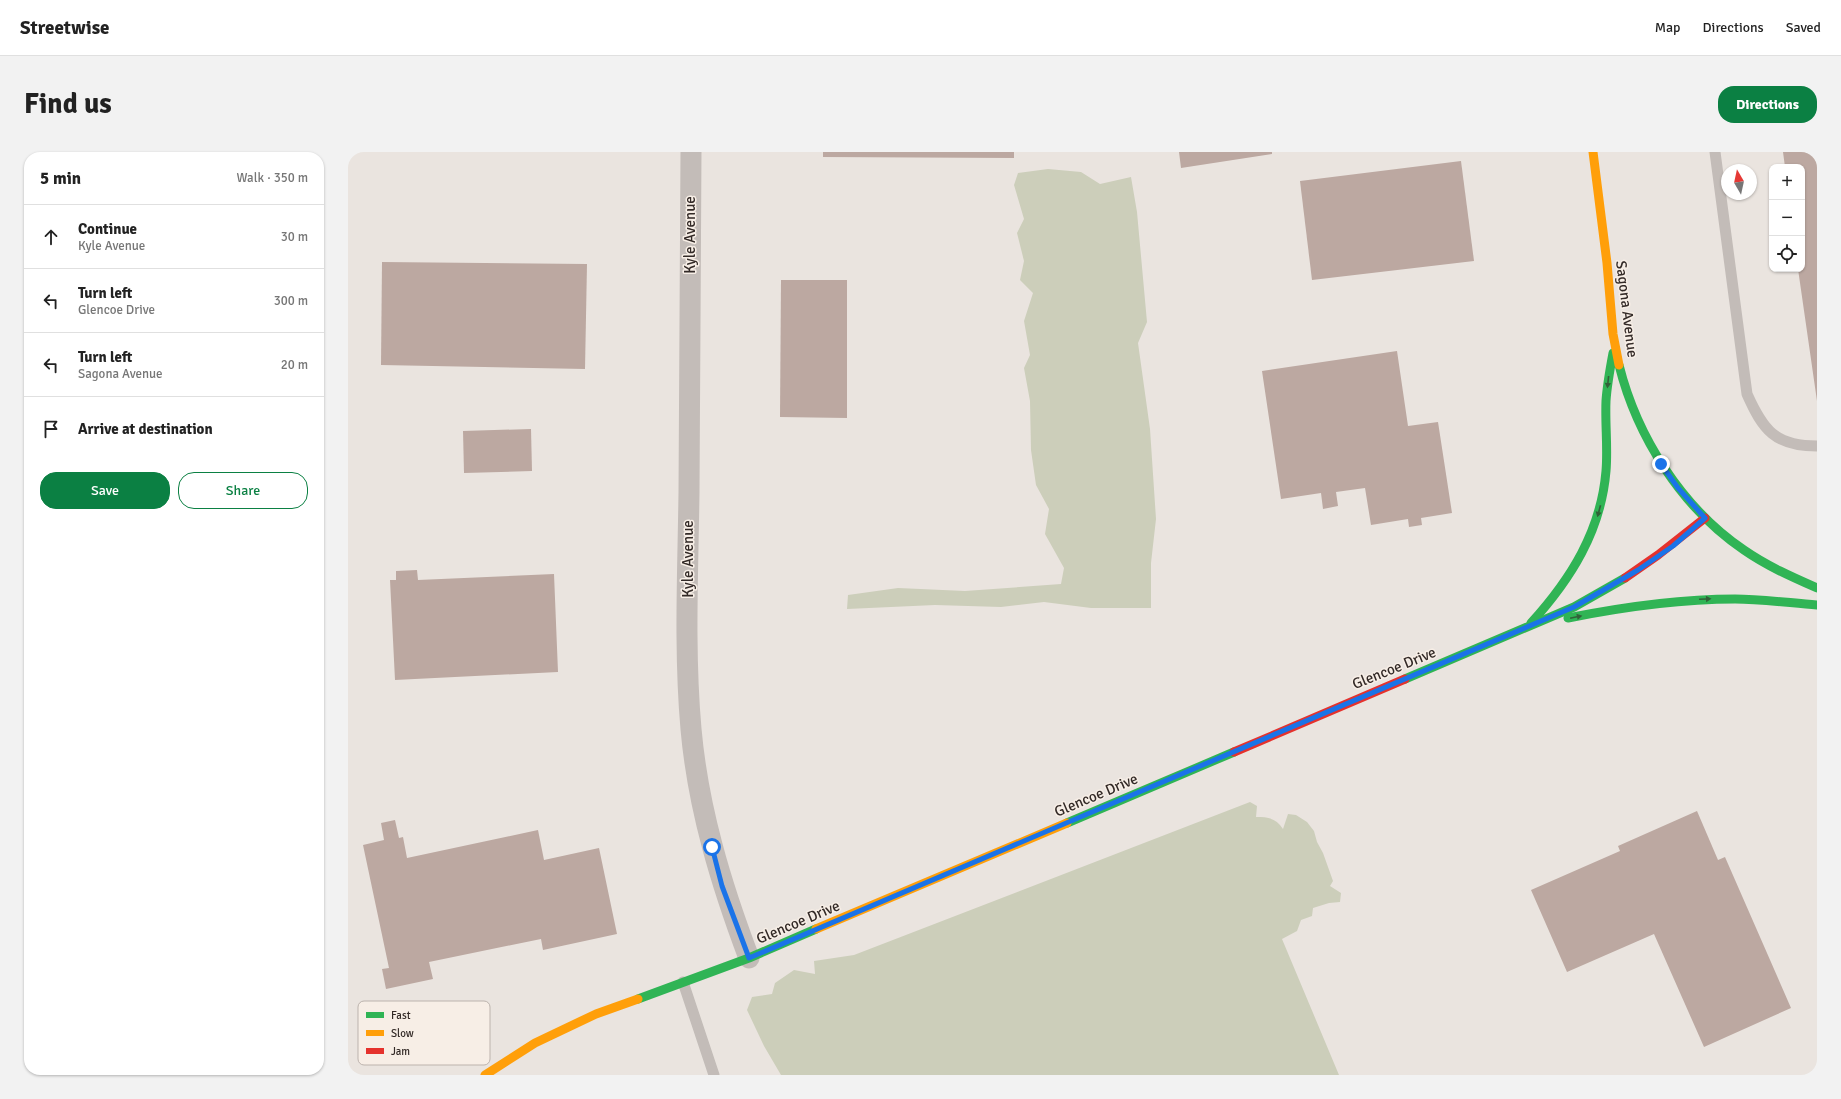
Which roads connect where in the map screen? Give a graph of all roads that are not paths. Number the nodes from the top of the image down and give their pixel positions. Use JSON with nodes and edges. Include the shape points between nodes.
{"nodes":[{"id":1,"x":690,"y":152,"type":"edge"},
{"id":2,"x":1593,"y":152,"type":"edge"},
{"id":3,"x":1715,"y":152,"type":"edge"},
{"id":4,"x":1614,"y":344,"type":"junction"},
{"id":5,"x":1817,"y":446,"type":"edge"},
{"id":6,"x":1705,"y":518,"type":"junction"},
{"id":7,"x":1817,"y":588,"type":"edge"},
{"id":8,"x":1817,"y":605,"type":"edge"},
{"id":9,"x":1524,"y":629,"type":"junction"},
{"id":10,"x":749,"y":958,"type":"junction"},
{"id":11,"x":683,"y":982,"type":"junction"},
{"id":12,"x":485,"y":1075,"type":"edge"},
{"id":13,"x":714,"y":1075,"type":"edge"}],
"edges":[{"from":1,"to":10,"type":"street","name":"Kyle Avenue","via":[[689,704],[696,764],[709,833],[722,886]]},
{"from":2,"to":4,"type":"street","name":"Sagona Avenue","via":[[1603,224]]},
{"from":3,"to":5,"type":"lane","via":[[1747,394],[1757,416],[1769,432],[1783,441]]},
{"from":4,"to":6,"type":"street","name":"Sagona Avenue","via":[[1627,392],[1645,436],[1678,488]]},
{"from":4,"to":9,"type":"street","one_way":true,"via":[[1606,399],[1606,472],[1596,522],[1582,553],[1564,583]]},
{"from":6,"to":7,"type":"street","name":"Sagona Avenue","via":[[1752,555]]},
{"from":6,"to":9,"type":"street","name":"Glencoe Drive","via":[[1673,546],[1617,584]]},
{"from":9,"to":8,"type":"street","one_way":true,"via":[[1624,607],[1672,601],[1736,599]]},
{"from":9,"to":10,"type":"street","name":"Glencoe Drive"},
{"from":10,"to":11,"type":"street","name":"Glencoe Drive"},
{"from":11,"to":12,"type":"street","name":"Glencoe Drive","via":[[596,1014],[535,1043]]},
{"from":11,"to":13,"type":"lane"}]}
